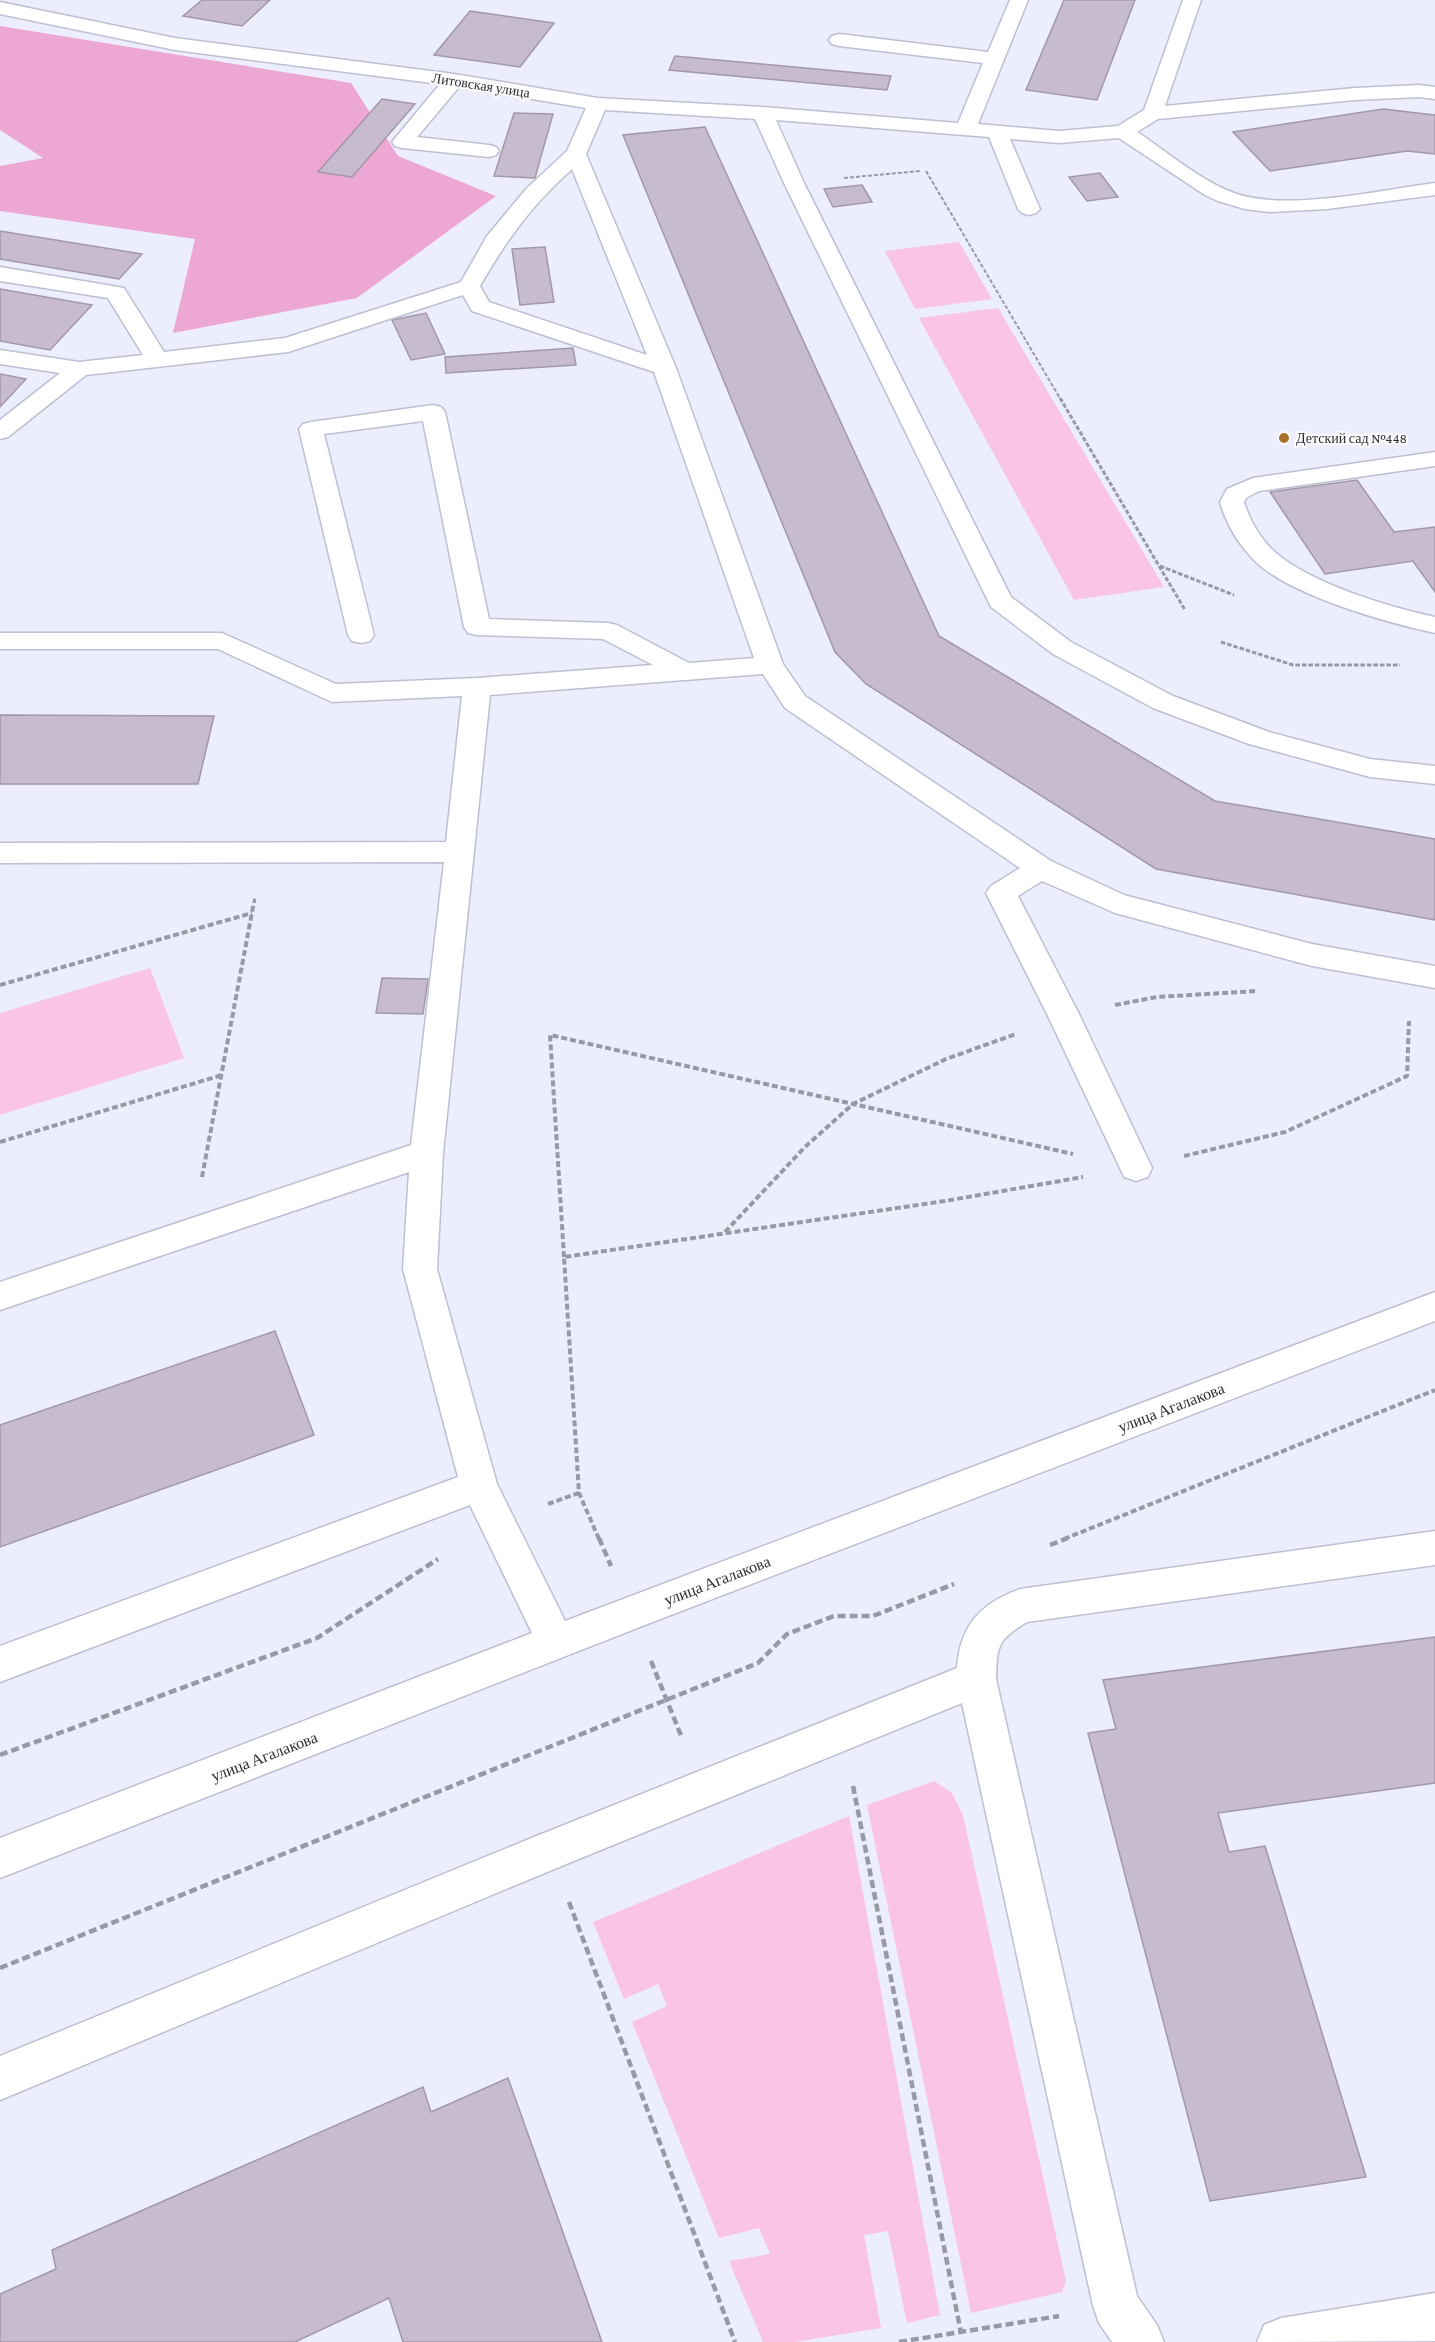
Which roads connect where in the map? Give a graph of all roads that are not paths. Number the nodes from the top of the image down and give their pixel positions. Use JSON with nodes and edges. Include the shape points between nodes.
{"nodes":[{"id":1,"x":1019,"y":0,"type":"edge"},
{"id":2,"x":1192,"y":0,"type":"edge"},
{"id":3,"x":0,"y":8,"type":"edge"},
{"id":4,"x":839,"y":40,"type":"dead end"},
{"id":5,"x":993,"y":58,"type":"junction"},
{"id":6,"x":454,"y":80,"type":"junction"},
{"id":7,"x":705,"y":87,"type":"dead end"},
{"id":8,"x":1435,"y":93,"type":"edge"},
{"id":9,"x":598,"y":104,"type":"junction"},
{"id":10,"x":694,"y":109,"type":"junction"},
{"id":11,"x":763,"y":113,"type":"junction"},
{"id":12,"x":1153,"y":113,"type":"junction"},
{"id":13,"x":965,"y":131,"type":"junction"},
{"id":14,"x":1123,"y":132,"type":"junction"},
{"id":15,"x":998,"y":134,"type":"junction"},
{"id":16,"x":489,"y":151,"type":"dead end"},
{"id":17,"x":576,"y":154,"type":"junction"},
{"id":18,"x":1435,"y":189,"type":"edge"},
{"id":19,"x":1029,"y":209,"type":"dead end"},
{"id":20,"x":0,"y":274,"type":"edge"},
{"id":21,"x":470,"y":286,"type":"junction"},
{"id":22,"x":0,"y":357,"type":"edge"},
{"id":23,"x":157,"y":359,"type":"junction"},
{"id":24,"x":664,"y":368,"type":"junction"},
{"id":25,"x":79,"y":369,"type":"junction"},
{"id":26,"x":0,"y":432,"type":"edge"},
{"id":27,"x":1435,"y":459,"type":"edge"},
{"id":28,"x":1435,"y":626,"type":"edge"},
{"id":29,"x":361,"y":635,"type":"dead end"},
{"id":30,"x":0,"y":640,"type":"edge"},
{"id":31,"x":770,"y":665,"type":"junction"},
{"id":32,"x":686,"y":672,"type":"junction"},
{"id":33,"x":477,"y":687,"type":"junction"},
{"id":34,"x":1435,"y":775,"type":"edge"},
{"id":35,"x":460,"y":852,"type":"junction"},
{"id":36,"x":0,"y":853,"type":"edge"},
{"id":37,"x":1041,"y":868,"type":"junction"},
{"id":38,"x":1429,"y":976,"type":"edge"},
{"id":39,"x":427,"y":1153,"type":"junction"},
{"id":40,"x":1136,"y":1168,"type":"road end"},
{"id":41,"x":0,"y":1296,"type":"edge"},
{"id":42,"x":1432,"y":1313,"type":"edge"},
{"id":43,"x":479,"y":1485,"type":"junction"},
{"id":44,"x":1435,"y":1548,"type":"edge"},
{"id":45,"x":556,"y":1642,"type":"junction"},
{"id":46,"x":0,"y":1664,"type":"edge"},
{"id":47,"x":976,"y":1679,"type":"junction"},
{"id":48,"x":0,"y":1858,"type":"edge"},
{"id":49,"x":0,"y":2078,"type":"edge"},
{"id":50,"x":1435,"y":2317,"type":"edge"},
{"id":51,"x":1140,"y":2342,"type":"edge"},
{"id":52,"x":1281,"y":2342,"type":"edge"}],
"edges":[{"from":1,"to":5,"type":"street"},
{"from":2,"to":12,"type":"street"},
{"from":3,"to":6,"type":"street","name":"Литовская улица","via":[[175,44]]},
{"from":4,"to":5,"type":"street"},
{"from":5,"to":13,"type":"street"},
{"from":6,"to":9,"type":"street","name":"Литовская улица"},
{"from":6,"to":16,"type":"street","via":[[402,142]]},
{"from":7,"to":10,"type":"street"},
{"from":8,"to":12,"type":"street","via":[[1355,94]]},
{"from":9,"to":10,"type":"street","name":"Литовская улица"},
{"from":9,"to":17,"type":"street"},
{"from":10,"to":11,"type":"street","name":"Литовская улица"},
{"from":11,"to":13,"type":"street","name":"Литовская улица"},
{"from":11,"to":34,"type":"street","via":[[1000,601],[1062,648],[1163,702],[1259,738],[1370,768]]},
{"from":12,"to":14,"type":"street"},
{"from":13,"to":15,"type":"street","name":"Литовская улица"},
{"from":14,"to":15,"type":"street","name":"Литовская улица","via":[[1059,137]]},
{"from":14,"to":18,"type":"street","via":[[1226,197],[1256,205],[1292,206]]},
{"from":15,"to":19,"type":"street"},
{"from":17,"to":21,"type":"street","via":[[534,192],[495,242]]},
{"from":17,"to":24,"type":"street"},
{"from":20,"to":23,"type":"street","via":[[116,293]]},
{"from":21,"to":23,"type":"street","via":[[288,345]]},
{"from":21,"to":24,"type":"street","via":[[480,306]]},
{"from":22,"to":25,"type":"street"},
{"from":23,"to":25,"type":"street"},
{"from":24,"to":31,"type":"street"},
{"from":25,"to":26,"type":"street"},
{"from":27,"to":28,"type":"street","via":[[1253,485],[1236,494],[1232,502],[1236,517],[1265,558],[1291,574]]},
{"from":29,"to":32,"type":"street","via":[[311,429],[433,412],[477,627],[608,631]]},
{"from":30,"to":33,"type":"street","via":[[222,641],[332,693]]},
{"from":31,"to":32,"type":"street"},
{"from":31,"to":37,"type":"street","via":[[795,702]]},
{"from":32,"to":33,"type":"street"},
{"from":33,"to":35,"type":"street"},
{"from":35,"to":36,"type":"street"},
{"from":35,"to":39,"type":"street"},
{"from":37,"to":38,"type":"street","via":[[1115,903],[1312,955]]},
{"from":37,"to":40,"type":"street","via":[[1001,893]]},
{"from":39,"to":41,"type":"street"},
{"from":39,"to":43,"type":"street","via":[[420,1269]]},
{"from":42,"to":45,"type":"street","name":"улица Агалакова"},
{"from":43,"to":45,"type":"street"},
{"from":43,"to":46,"type":"street"},
{"from":44,"to":47,"type":"street","via":[[1020,1606],[993,1622],[978,1645]]},
{"from":45,"to":48,"type":"street","name":"улица Агалакова"},
{"from":47,"to":49,"type":"street"},
{"from":47,"to":51,"type":"street","via":[[1116,2306]]},
{"from":50,"to":52,"type":"street"}]}
